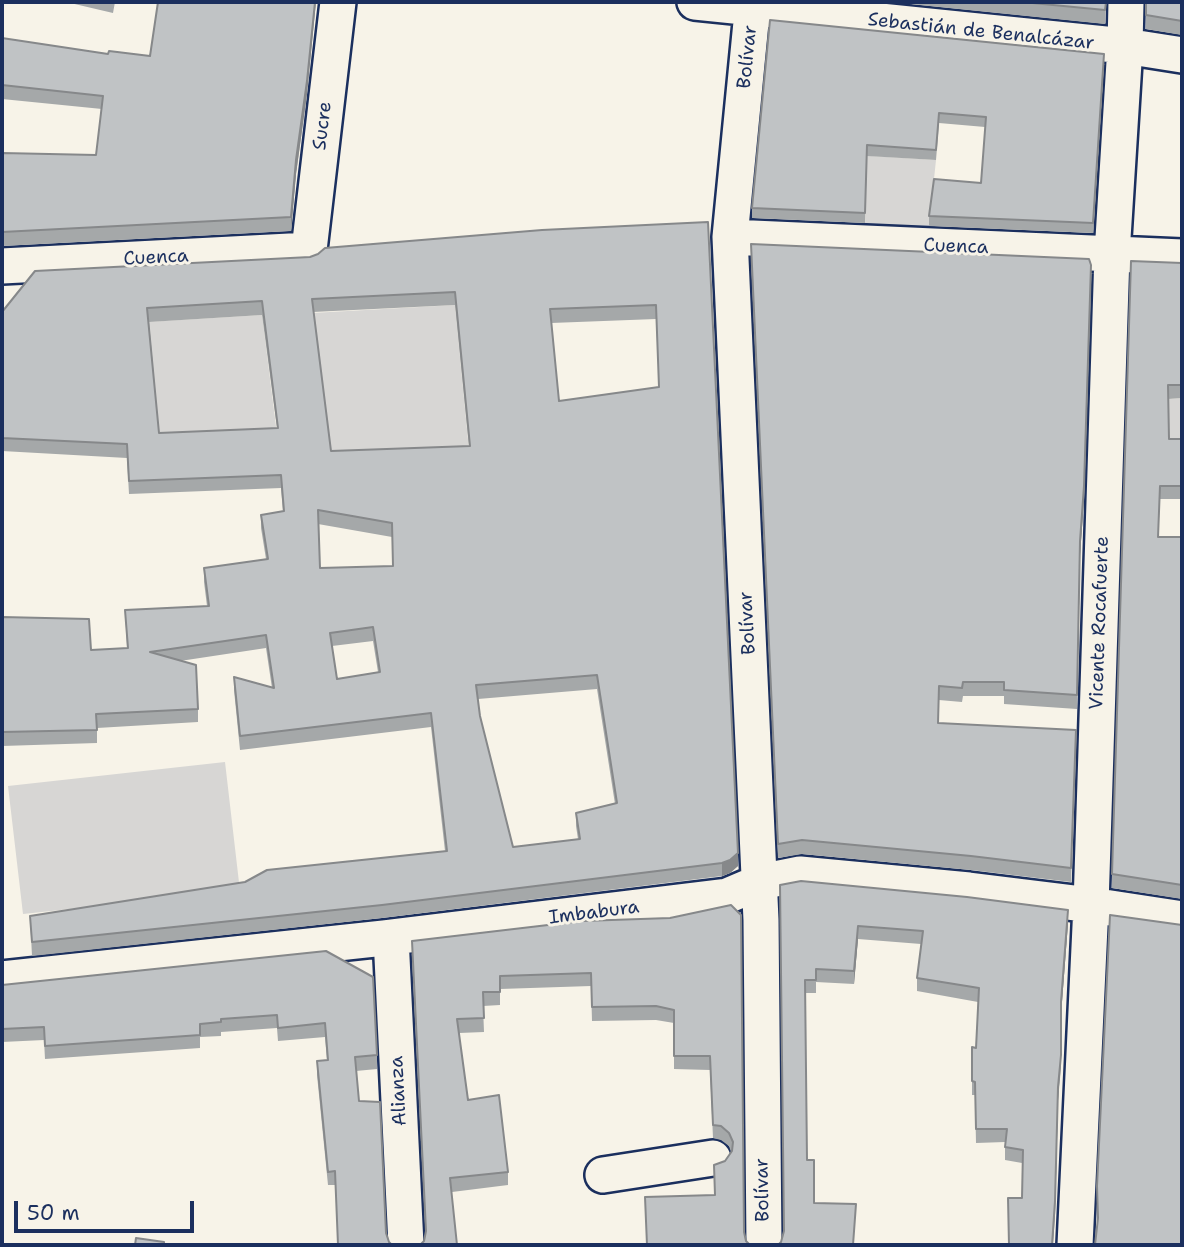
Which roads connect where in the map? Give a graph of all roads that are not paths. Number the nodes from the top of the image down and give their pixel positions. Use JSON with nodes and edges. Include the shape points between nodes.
{"nodes":[{"id":1,"x":338,"y":2,"type":"edge"},
{"id":2,"x":695,"y":2,"type":"edge"},
{"id":3,"x":1126,"y":2,"type":"edge"},
{"id":4,"x":753,"y":5,"type":"edge"},
{"id":5,"x":1125,"y":46,"type":"junction"},
{"id":6,"x":1182,"y":55,"type":"edge"},
{"id":7,"x":730,"y":237,"type":"junction"},
{"id":8,"x":309,"y":250,"type":"joint"},
{"id":9,"x":1112,"y":254,"type":"junction"},
{"id":10,"x":1182,"y":257,"type":"edge"},
{"id":11,"x":2,"y":266,"type":"edge"},
{"id":12,"x":760,"y":882,"type":"junction"},
{"id":13,"x":1091,"y":905,"type":"junction"},
{"id":14,"x":1182,"y":919,"type":"edge"},
{"id":15,"x":391,"y":937,"type":"junction"},
{"id":16,"x":2,"y":979,"type":"edge"},
{"id":17,"x":740,"y":1155,"type":"junction"},
{"id":18,"x":603,"y":1175,"type":"dead end"},
{"id":19,"x":406,"y":1245,"type":"edge"},
{"id":20,"x":764,"y":1245,"type":"edge"},
{"id":21,"x":1075,"y":1245,"type":"edge"}],
"edges":[{"from":1,"to":8,"type":"street","name":"Sucre"},
{"from":2,"to":4,"type":"street","name":"Sebastián de Benalcázar"},
{"from":3,"to":5,"type":"street","name":"Vicente Rocafuerte"},
{"from":4,"to":5,"type":"street","name":"Sebastián de Benalcázar"},
{"from":4,"to":7,"type":"street","name":"Bolívar"},
{"from":5,"to":6,"type":"street","name":"Sebastián de Benalcázar"},
{"from":5,"to":9,"type":"street","name":"Vicente Rocafuerte"},
{"from":7,"to":9,"type":"street","name":"Cuenca"},
{"from":7,"to":12,"type":"street","name":"Bolívar"},
{"from":8,"to":11,"type":"street","name":"Cuenca"},
{"from":9,"to":10,"type":"street","name":"Cuenca"},
{"from":9,"to":13,"type":"street","name":"Vicente Rocafuerte"},
{"from":12,"to":13,"type":"street","name":"Imbabura","via":[[800,874]]},
{"from":12,"to":15,"type":"street","name":"Imbabura","via":[[727,896]]},
{"from":12,"to":17,"type":"street","name":"Bolívar"},
{"from":13,"to":14,"type":"street","name":"Imbabura"},
{"from":13,"to":21,"type":"street","name":"Vicente Rocafuerte"},
{"from":15,"to":16,"type":"street","name":"Imbabura"},
{"from":15,"to":19,"type":"street","name":"Alianza"},
{"from":17,"to":18,"type":"street"},
{"from":17,"to":20,"type":"street","name":"Bolívar"}]}
